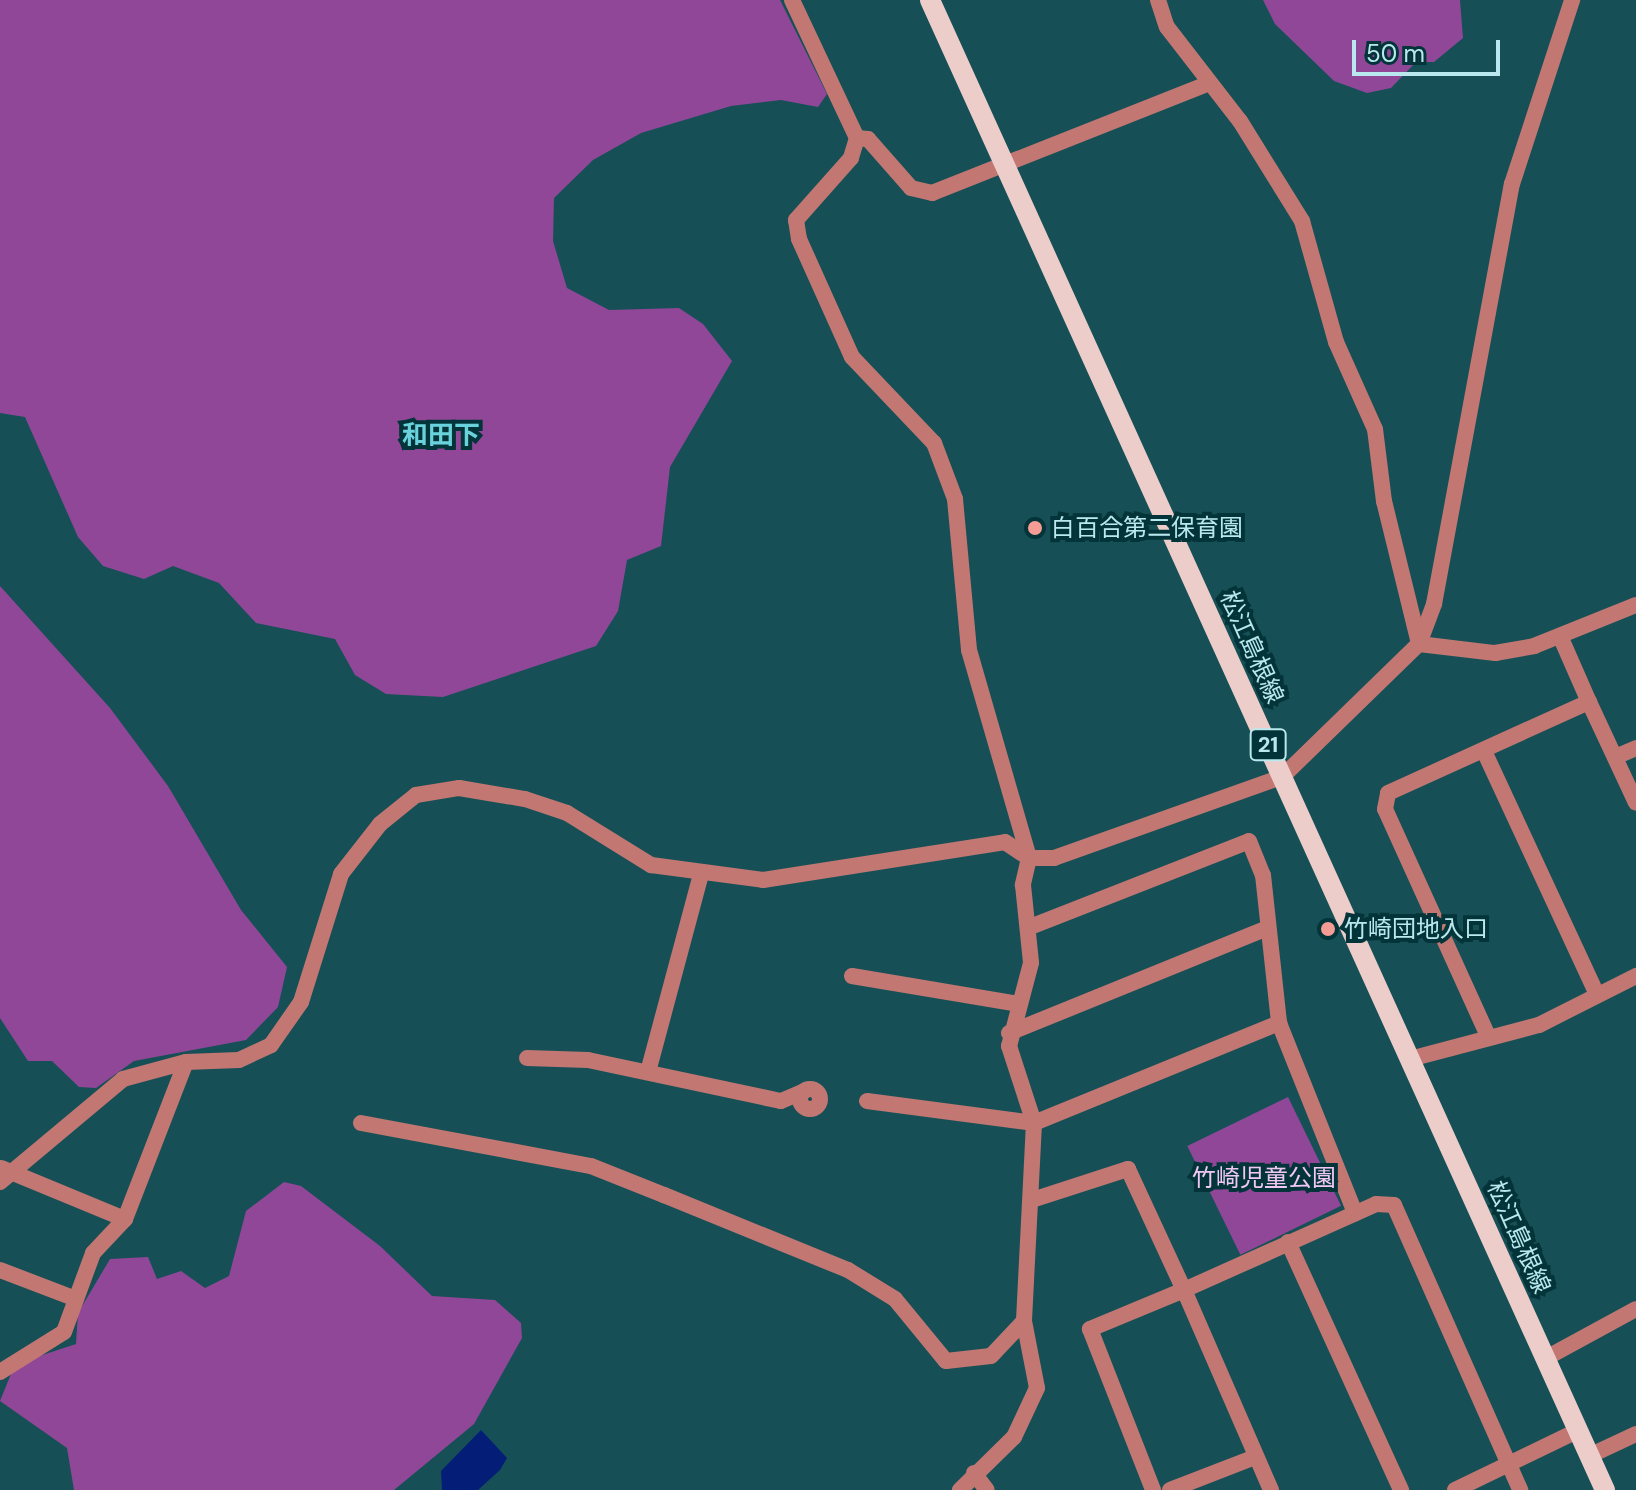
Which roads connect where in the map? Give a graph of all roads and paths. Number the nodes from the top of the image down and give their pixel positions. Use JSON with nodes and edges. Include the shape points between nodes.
{"nodes":[{"id":1,"x":792,"y":0,"type":"edge"},
{"id":2,"x":930,"y":0,"type":"edge"},
{"id":3,"x":1158,"y":0,"type":"edge"},
{"id":4,"x":1572,"y":0,"type":"edge"},
{"id":5,"x":1210,"y":83,"type":"junction"},
{"id":6,"x":857,"y":138,"type":"junction"},
{"id":7,"x":1005,"y":165,"type":"junction"},
{"id":8,"x":1636,"y":605,"type":"edge"},
{"id":9,"x":1560,"y":636,"type":"junction"},
{"id":10,"x":1419,"y":644,"type":"junction"},
{"id":11,"x":1589,"y":702,"type":"junction"},
{"id":12,"x":1636,"y":748,"type":"edge"},
{"id":13,"x":1484,"y":751,"type":"junction"},
{"id":14,"x":1615,"y":757,"type":"junction"},
{"id":15,"x":1282,"y":777,"type":"junction"},
{"id":16,"x":1636,"y":803,"type":"edge"},
{"id":17,"x":1029,"y":858,"type":"junction"},
{"id":18,"x":701,"y":874,"type":"junction"},
{"id":19,"x":1030,"y":927,"type":"junction"},
{"id":20,"x":1265,"y":929,"type":"junction"},
{"id":21,"x":852,"y":976,"type":"dead end"},
{"id":22,"x":1636,"y":976,"type":"edge"},
{"id":23,"x":1596,"y":992,"type":"junction"},
{"id":24,"x":1020,"y":1004,"type":"junction"},
{"id":25,"x":1279,"y":1023,"type":"junction"},
{"id":26,"x":1009,"y":1033,"type":"junction"},
{"id":27,"x":1488,"y":1036,"type":"junction"},
{"id":28,"x":527,"y":1058,"type":"dead end"},
{"id":29,"x":1410,"y":1059,"type":"junction"},
{"id":30,"x":186,"y":1062,"type":"junction"},
{"id":31,"x":648,"y":1072,"type":"junction"},
{"id":32,"x":805,"y":1091,"type":"dead end"},
{"id":33,"x":867,"y":1101,"type":"dead end"},
{"id":34,"x":361,"y":1123,"type":"dead end"},
{"id":35,"x":1034,"y":1123,"type":"junction"},
{"id":36,"x":3,"y":1173,"type":"edge"},
{"id":37,"x":1032,"y":1200,"type":"junction"},
{"id":38,"x":1355,"y":1213,"type":"junction"},
{"id":39,"x":125,"y":1219,"type":"junction"},
{"id":40,"x":1288,"y":1242,"type":"junction"},
{"id":41,"x":0,"y":1270,"type":"edge"},
{"id":42,"x":1184,"y":1290,"type":"junction"},
{"id":43,"x":76,"y":1299,"type":"junction"},
{"id":44,"x":1636,"y":1309,"type":"edge"},
{"id":45,"x":1024,"y":1321,"type":"junction"},
{"id":46,"x":1546,"y":1358,"type":"junction"},
{"id":47,"x":0,"y":1372,"type":"edge"},
{"id":48,"x":1577,"y":1431,"type":"junction"},
{"id":49,"x":1636,"y":1434,"type":"edge"},
{"id":50,"x":1589,"y":1456,"type":"junction"},
{"id":51,"x":1255,"y":1457,"type":"junction"},
{"id":52,"x":1509,"y":1465,"type":"junction"},
{"id":53,"x":974,"y":1473,"type":"junction"},
{"id":54,"x":960,"y":1490,"type":"edge"},
{"id":55,"x":987,"y":1490,"type":"edge"},
{"id":56,"x":1153,"y":1490,"type":"edge"},
{"id":57,"x":1170,"y":1490,"type":"edge"},
{"id":58,"x":1271,"y":1490,"type":"edge"},
{"id":59,"x":1401,"y":1490,"type":"edge"},
{"id":60,"x":1455,"y":1490,"type":"edge"},
{"id":61,"x":1520,"y":1490,"type":"edge"},
{"id":62,"x":1605,"y":1490,"type":"edge"}],
"edges":[{"from":1,"to":6,"type":"street"},
{"from":2,"to":7,"type":"main road","name":"松江島根線","number":"21"},
{"from":3,"to":5,"type":"street","via":[[1167,27]]},
{"from":4,"to":10,"type":"street","via":[[1517,160],[1440,581]]},
{"from":5,"to":7,"type":"street"},
{"from":5,"to":10,"type":"street","via":[[1302,221],[1336,342],[1375,429],[1384,501]]},
{"from":6,"to":7,"type":"street","via":[[868,139],[898,177],[922,192]]},
{"from":6,"to":17,"type":"street","via":[[851,158],[796,220],[799,239],[852,357],[934,443],[945,471],[955,499],[969,650]]},
{"from":7,"to":15,"type":"main road","name":"松江島根線","number":"21"},
{"from":8,"to":9,"type":"street"},
{"from":9,"to":10,"type":"street","via":[[1495,653]]},
{"from":9,"to":11,"type":"street"},
{"from":10,"to":15,"type":"street"},
{"from":11,"to":13,"type":"street"},
{"from":11,"to":14,"type":"street"},
{"from":12,"to":14,"type":"street"},
{"from":13,"to":23,"type":"street"},
{"from":13,"to":27,"type":"street","via":[[1388,793],[1385,809]]},
{"from":14,"to":16,"type":"street"},
{"from":15,"to":17,"type":"street","via":[[1054,858]]},
{"from":15,"to":29,"type":"main road","name":"松江島根線","number":"21"},
{"from":17,"to":18,"type":"street","via":[[1005,842],[784,878]]},
{"from":17,"to":19,"type":"street","via":[[1023,885]]},
{"from":18,"to":30,"type":"street","via":[[626,855],[550,806],[459,788],[416,795],[380,824],[341,874],[301,1002],[271,1045],[239,1060]]},
{"from":18,"to":31,"type":"street"},
{"from":19,"to":20,"type":"street","via":[[1249,841],[1263,875]]},
{"from":19,"to":24,"type":"street","via":[[1031,963]]},
{"from":20,"to":25,"type":"street"},
{"from":20,"to":26,"type":"street"},
{"from":21,"to":24,"type":"street"},
{"from":22,"to":23,"type":"street"},
{"from":23,"to":27,"type":"street","via":[[1539,1025]]},
{"from":24,"to":26,"type":"street"},
{"from":25,"to":35,"type":"street"},
{"from":25,"to":38,"type":"street"},
{"from":26,"to":35,"type":"street"},
{"from":27,"to":29,"type":"street"},
{"from":28,"to":31,"type":"street"},
{"from":29,"to":46,"type":"main road","name":"松江島根線","number":"21"},
{"from":30,"to":36,"type":"street","via":[[123,1079]]},
{"from":30,"to":39,"type":"street"},
{"from":31,"to":32,"type":"street","via":[[781,1101]]},
{"from":33,"to":35,"type":"street"},
{"from":34,"to":45,"type":"street","via":[[591,1166],[693,1206],[872,1284],[895,1299],[946,1361],[991,1356]]},
{"from":35,"to":37,"type":"street"},
{"from":36,"to":39,"type":"street"},
{"from":37,"to":42,"type":"street","via":[[1128,1169]]},
{"from":37,"to":45,"type":"street"},
{"from":38,"to":40,"type":"street"},
{"from":38,"to":52,"type":"street","via":[[1394,1205]]},
{"from":39,"to":43,"type":"street","via":[[93,1253]]},
{"from":40,"to":42,"type":"street"},
{"from":40,"to":59,"type":"street"},
{"from":41,"to":43,"type":"street"},
{"from":42,"to":51,"type":"street"},
{"from":42,"to":56,"type":"street","via":[[1090,1329]]},
{"from":43,"to":47,"type":"street","via":[[56,1341]]},
{"from":44,"to":46,"type":"street"},
{"from":45,"to":53,"type":"street","via":[[1037,1388],[1029,1415]]},
{"from":46,"to":48,"type":"main road","name":"松江島根線","number":"21"},
{"from":48,"to":50,"type":"main road","name":"松江島根線","number":"21"},
{"from":48,"to":52,"type":"street"},
{"from":49,"to":50,"type":"street"},
{"from":50,"to":62,"type":"main road","name":"松江島根線","number":"21"},
{"from":51,"to":57,"type":"street"},
{"from":51,"to":58,"type":"street"},
{"from":52,"to":60,"type":"street"},
{"from":52,"to":61,"type":"street"},
{"from":53,"to":54,"type":"street"},
{"from":53,"to":55,"type":"street"}]}
